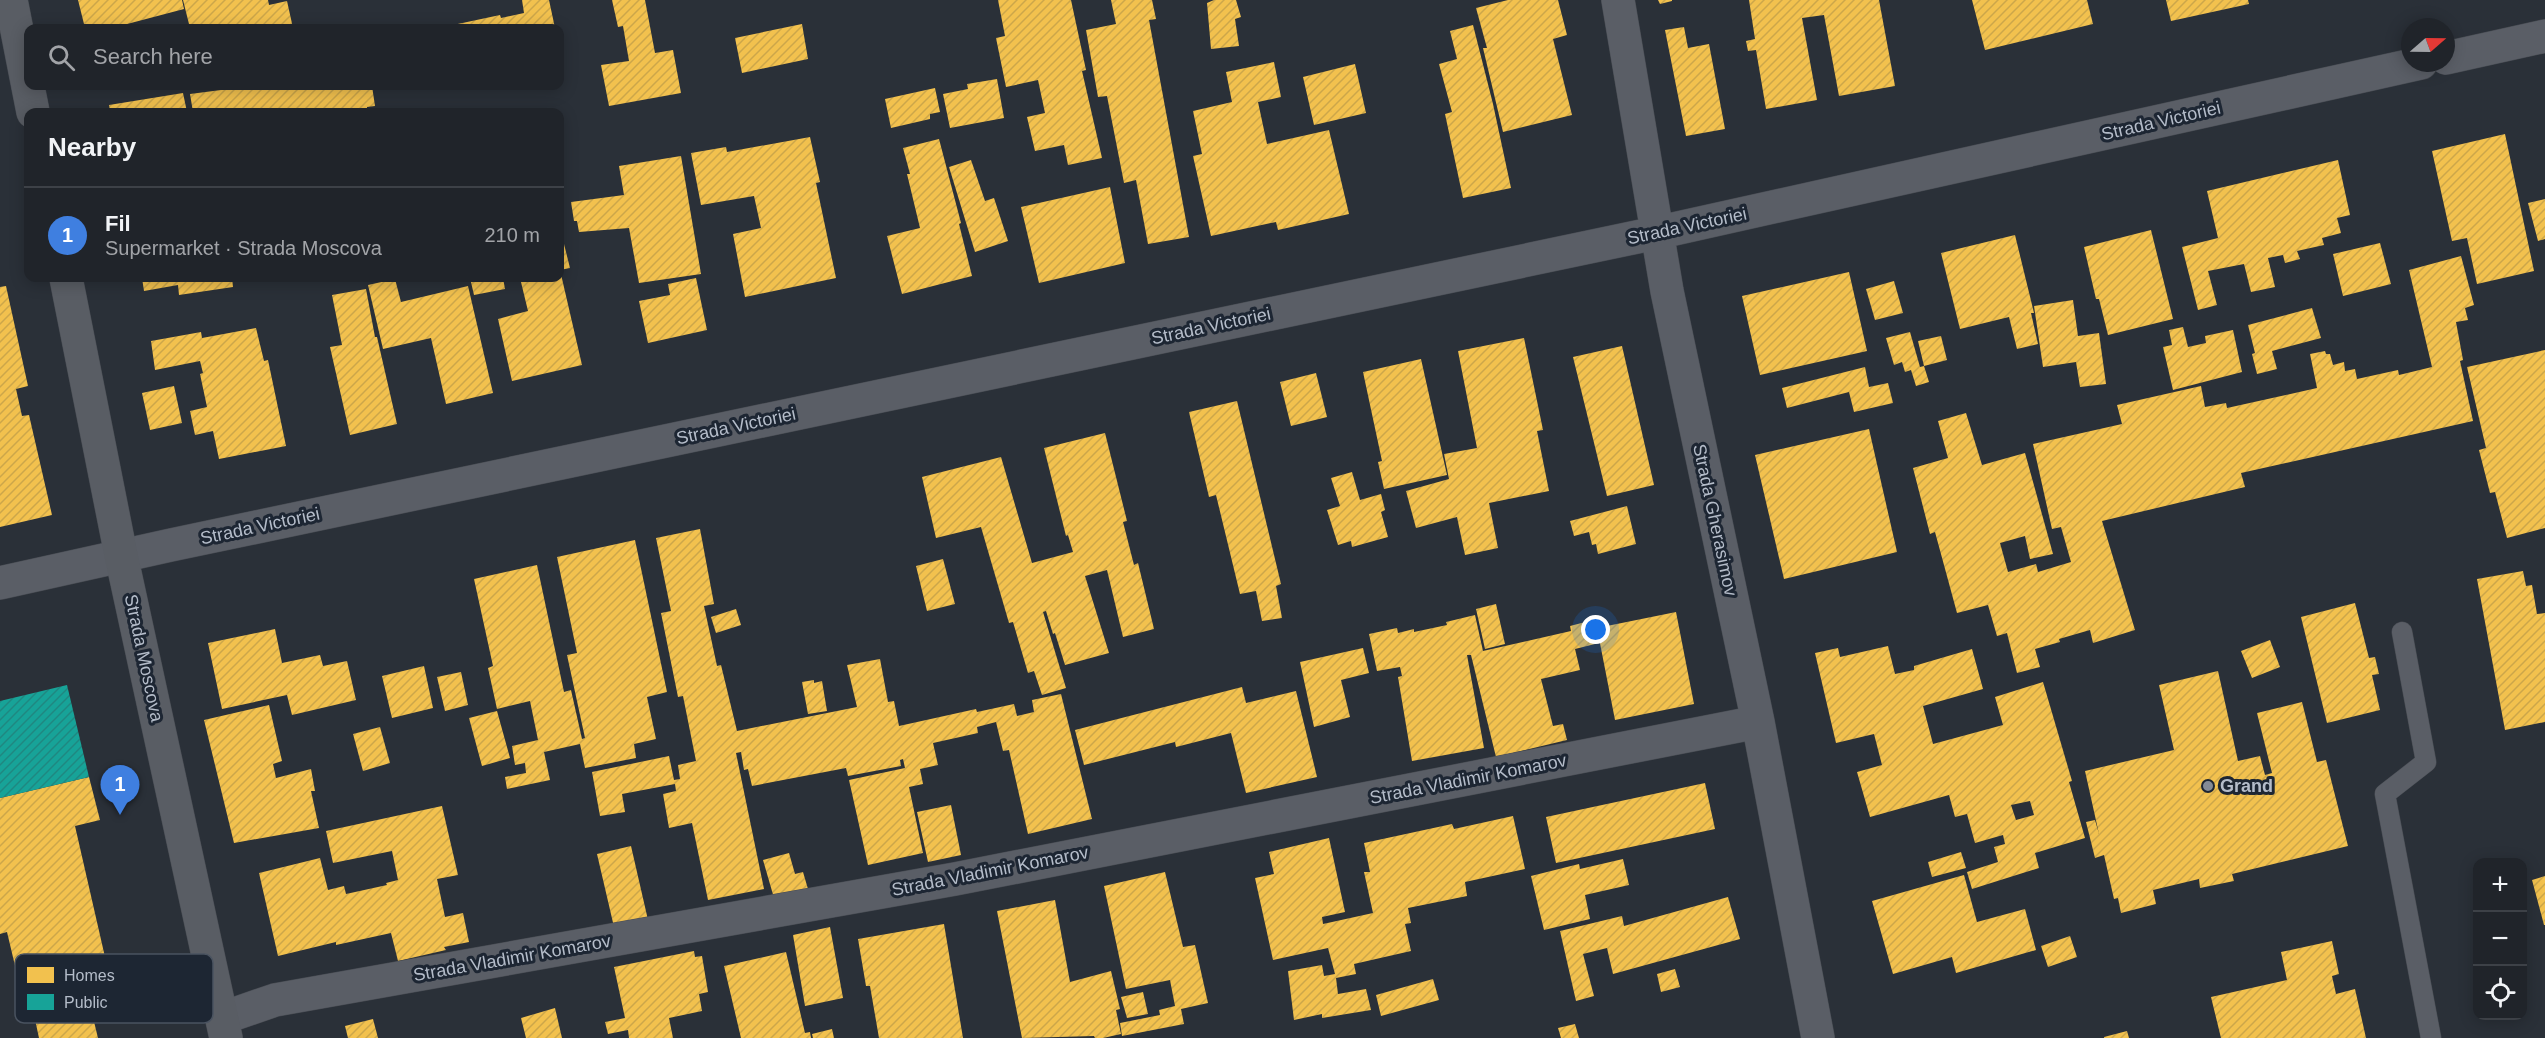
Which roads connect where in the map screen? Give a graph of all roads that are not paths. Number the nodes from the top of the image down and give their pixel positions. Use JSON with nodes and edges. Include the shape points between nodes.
{"nodes":[{"id":1,"x":11,"y":0,"type":"edge"},
{"id":2,"x":1618,"y":0,"type":"edge"},
{"id":3,"x":2545,"y":36,"type":"edge"},
{"id":4,"x":2455,"y":55,"type":"edge"},
{"id":5,"x":24,"y":66,"type":"edge"},
{"id":6,"x":2401,"y":67,"type":"edge"},
{"id":7,"x":29,"y":90,"type":"edge"},
{"id":8,"x":32,"y":108,"type":"edge"},
{"id":9,"x":1656,"y":233,"type":"junction"},
{"id":10,"x":67,"y":282,"type":"edge"},
{"id":11,"x":121,"y":555,"type":"junction"},
{"id":12,"x":0,"y":583,"type":"edge"},
{"id":13,"x":2402,"y":632,"type":"dead end"},
{"id":14,"x":1758,"y":722,"type":"junction"},
{"id":15,"x":208,"y":954,"type":"edge"},
{"id":16,"x":213,"y":977,"type":"edge"},
{"id":17,"x":224,"y":1028,"type":"edge"},
{"id":18,"x":1818,"y":1038,"type":"edge"},
{"id":19,"x":2431,"y":1038,"type":"edge"}],
"edges":[{"from":1,"to":5,"type":"street"},
{"from":2,"to":9,"type":"street","name":"Strada Gherasimov"},
{"from":3,"to":4,"type":"street"},
{"from":6,"to":9,"type":"street","name":"Strada Victoriei"},
{"from":7,"to":8,"type":"street"},
{"from":9,"to":11,"type":"street","name":"Strada Victoriei"},
{"from":9,"to":14,"type":"street","name":"Strada Gherasimov"},
{"from":10,"to":11,"type":"street","name":"Strada Moscova"},
{"from":11,"to":12,"type":"street","name":"Strada Victoriei"},
{"from":11,"to":15,"type":"street","name":"Strada Moscova"},
{"from":13,"to":19,"type":"lane","via":[[2426,762],[2385,794]]},
{"from":14,"to":17,"type":"street","name":"Strada Vladimir Komarov","via":[[955,879],[275,1000]]},
{"from":14,"to":18,"type":"street","name":"Strada Gherasimov"},
{"from":16,"to":17,"type":"street","name":"Strada Moscova"}]}
